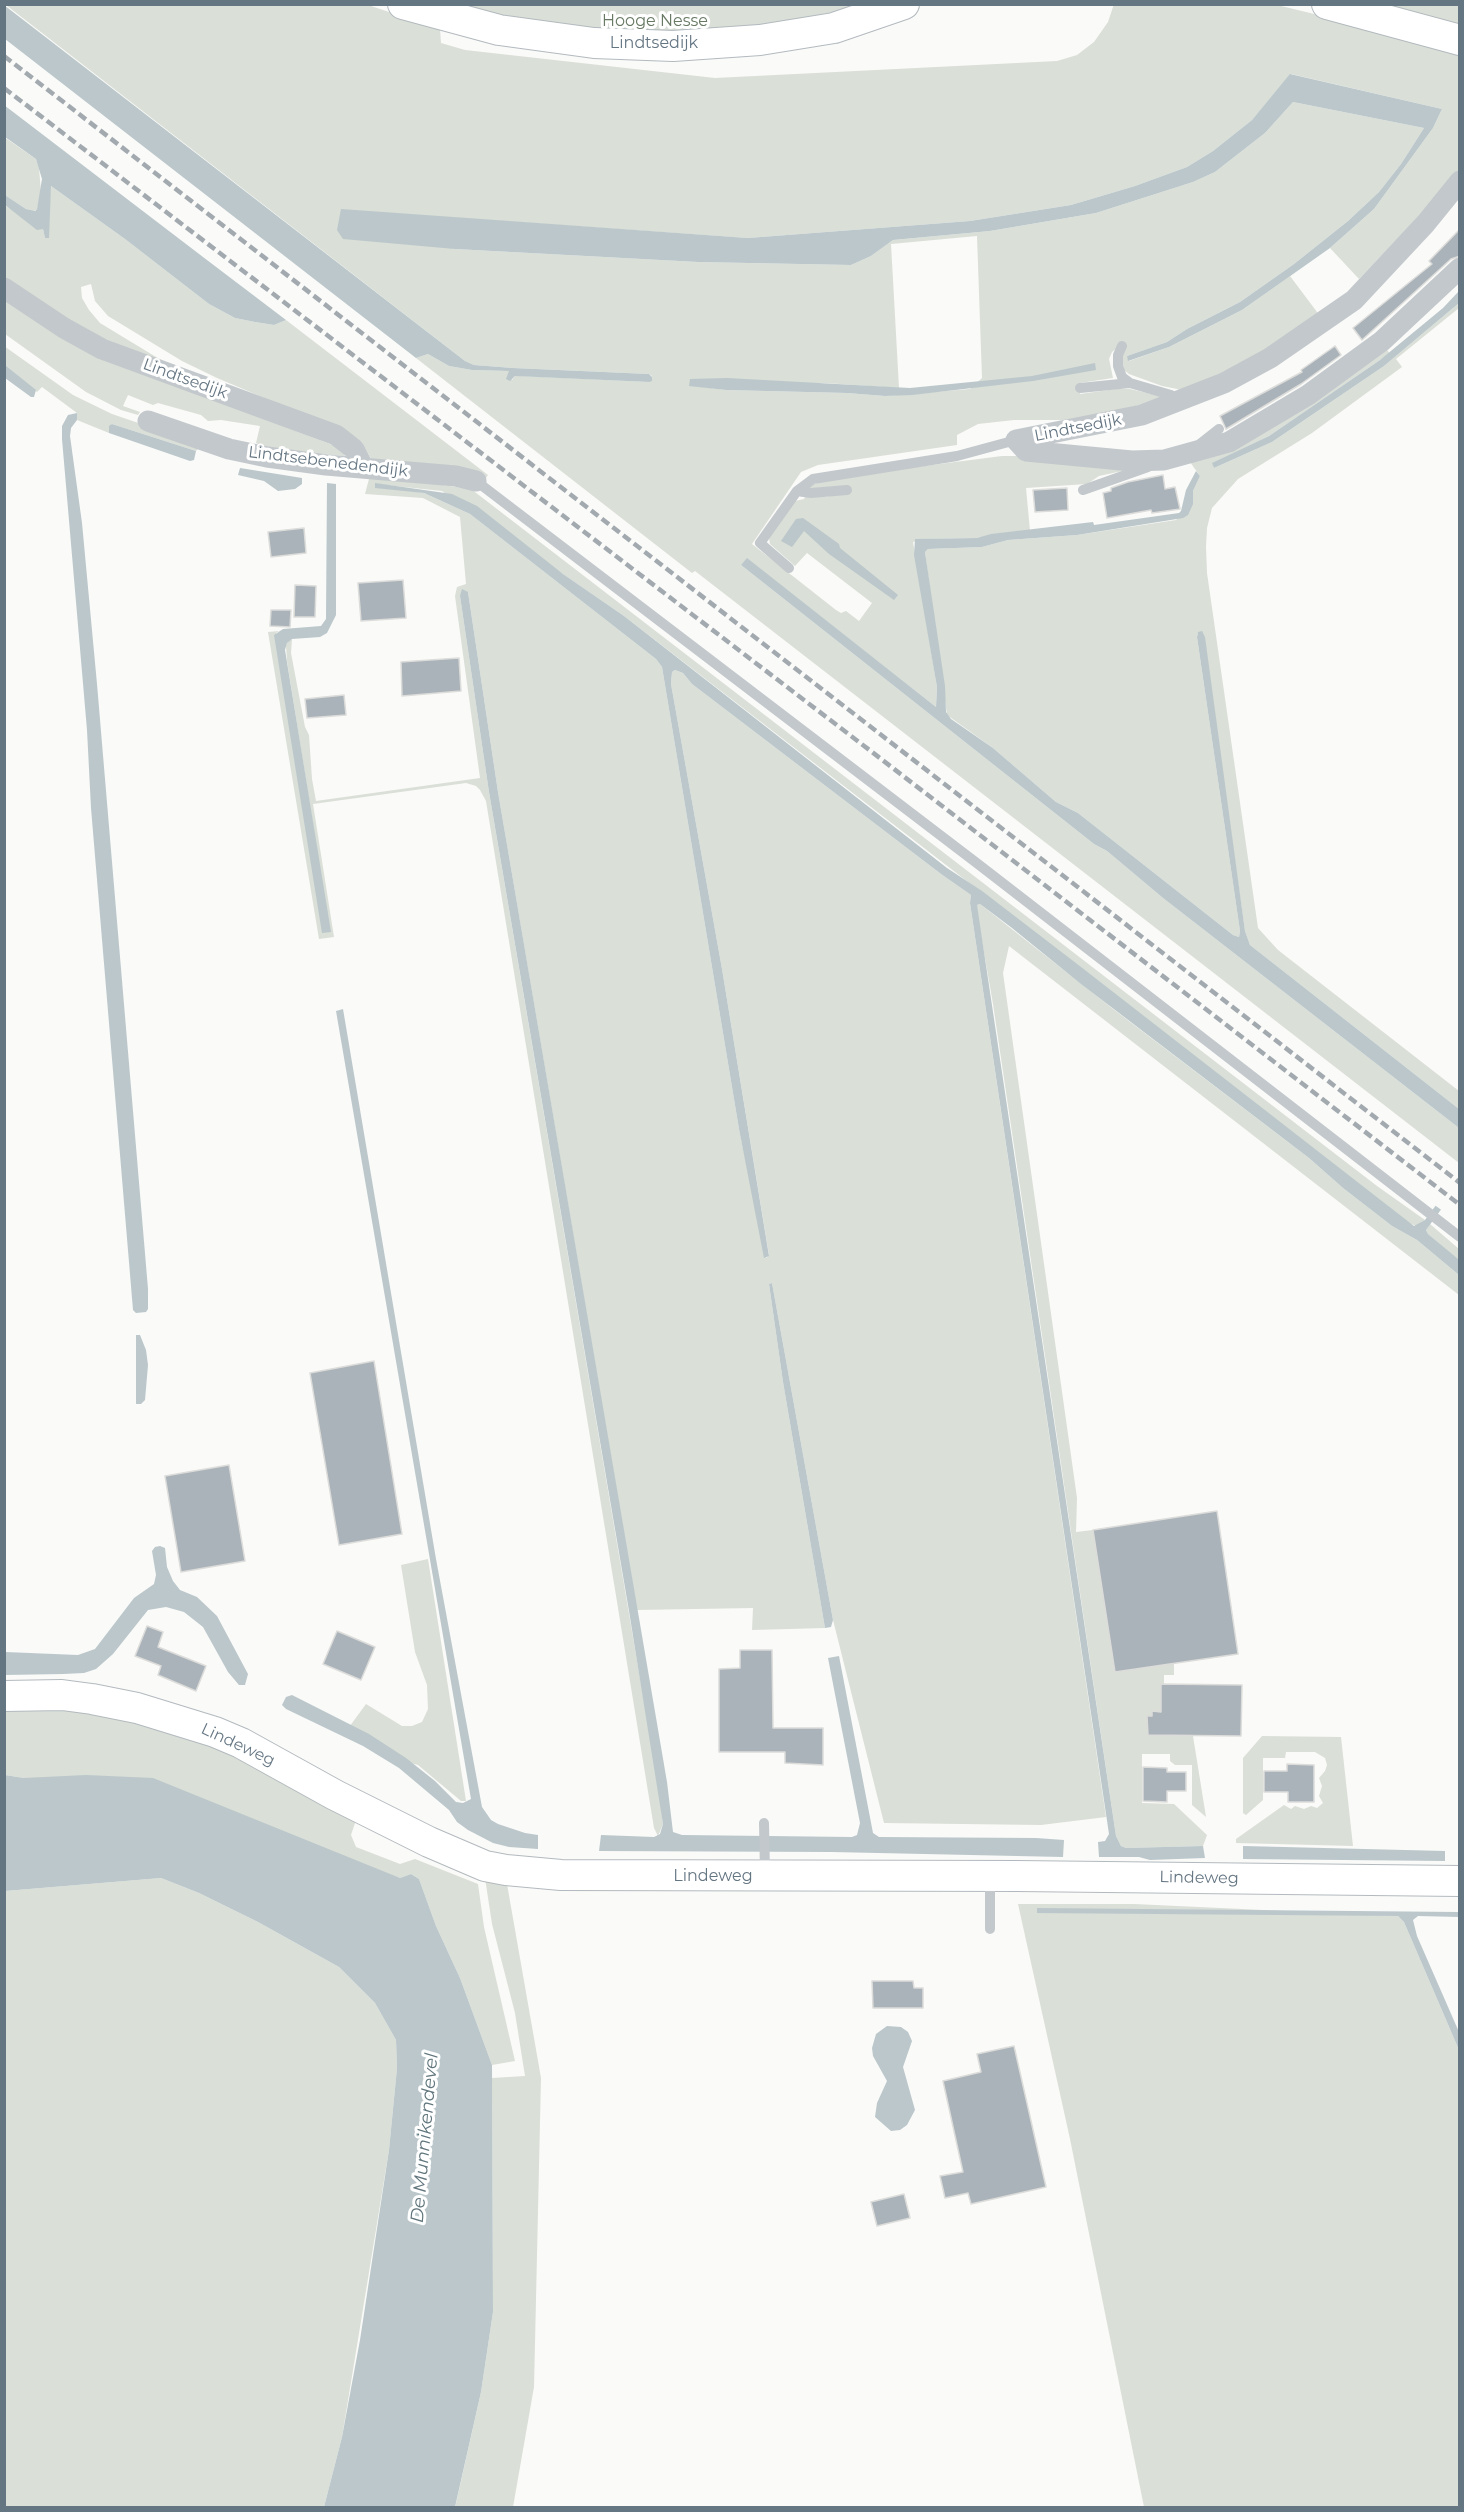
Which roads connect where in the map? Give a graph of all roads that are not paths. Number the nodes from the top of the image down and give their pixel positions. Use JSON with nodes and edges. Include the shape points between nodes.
{"nodes":[{"id":1,"x":403,"y":4,"type":"edge"},
{"id":2,"x":904,"y":4,"type":"edge"},
{"id":3,"x":1327,"y":4,"type":"edge"},
{"id":4,"x":1460,"y":40,"type":"edge"},
{"id":5,"x":1460,"y":181,"type":"edge"},
{"id":6,"x":1460,"y":268,"type":"edge"},
{"id":7,"x":4,"y":288,"type":"edge"},
{"id":8,"x":1122,"y":346,"type":"dead end"},
{"id":9,"x":1130,"y":383,"type":"junction"},
{"id":10,"x":1080,"y":388,"type":"dead end"},
{"id":11,"x":1178,"y":402,"type":"junction"},
{"id":12,"x":148,"y":421,"type":"dead end"},
{"id":13,"x":1219,"y":429,"type":"dead end"},
{"id":14,"x":1016,"y":440,"type":"junction"},
{"id":15,"x":1188,"y":454,"type":"junction"},
{"id":16,"x":1164,"y":460,"type":"junction"},
{"id":17,"x":363,"y":467,"type":"junction"},
{"id":18,"x":476,"y":481,"type":"joint"},
{"id":19,"x":848,"y":490,"type":"dead end"},
{"id":20,"x":1083,"y":490,"type":"dead end"},
{"id":21,"x":797,"y":491,"type":"junction"},
{"id":22,"x":789,"y":568,"type":"dead end"},
{"id":23,"x":1460,"y":1237,"type":"edge"},
{"id":24,"x":4,"y":1696,"type":"edge"},
{"id":25,"x":764,"y":1828,"type":"dead end"},
{"id":26,"x":765,"y":1866,"type":"junction"},
{"id":27,"x":990,"y":1877,"type":"junction"},
{"id":28,"x":1460,"y":1881,"type":"edge"},
{"id":29,"x":990,"y":1929,"type":"dead end"}],
"edges":[{"from":1,"to":2,"type":"main road","name":"Lindtsedijk","via":[[499,30],[594,43],[673,46],[834,28]]},
{"from":3,"to":4,"type":"main road"},
{"from":5,"to":11,"type":"street","name":"Lindtsedijk","via":[[1354,300],[1254,367]]},
{"from":6,"to":15,"type":"street","name":"Lindtsedijk","via":[[1382,341],[1308,395],[1229,442]]},
{"from":7,"to":17,"type":"street","name":"Lindtsedijk","via":[[102,349],[336,435],[354,449]]},
{"from":8,"to":9,"type":"lane","via":[[1118,366],[1122,377]]},
{"from":9,"to":10,"type":"lane"},
{"from":9,"to":11,"type":"lane","via":[[1161,391]]},
{"from":11,"to":14,"type":"street","name":"Lindtsedijk","via":[[1114,422]]},
{"from":12,"to":17,"type":"street","name":"Lindtsebenedendijk","via":[[229,449],[303,462]]},
{"from":13,"to":15,"type":"lane"},
{"from":14,"to":16,"type":"street","name":"Lindtsedijk","via":[[1026,451]]},
{"from":14,"to":21,"type":"lane","via":[[957,456],[821,477]]},
{"from":15,"to":16,"type":"street","name":"Lindtsedijk"},
{"from":16,"to":20,"type":"lane","via":[[1098,481]]},
{"from":17,"to":18,"type":"street","name":"Lindtsebenedendijk"},
{"from":18,"to":23,"type":"lane"},
{"from":19,"to":21,"type":"lane"},
{"from":21,"to":22,"type":"lane","via":[[760,543]]},
{"from":24,"to":26,"type":"main road","name":"Lindeweg","via":[[92,1698],[215,1732],[335,1796],[484,1866],[561,1875]]},
{"from":25,"to":26,"type":"lane"},
{"from":26,"to":27,"type":"main road","name":"Lindeweg"},
{"from":27,"to":28,"type":"main road","name":"Lindeweg"},
{"from":27,"to":29,"type":"lane"}]}
